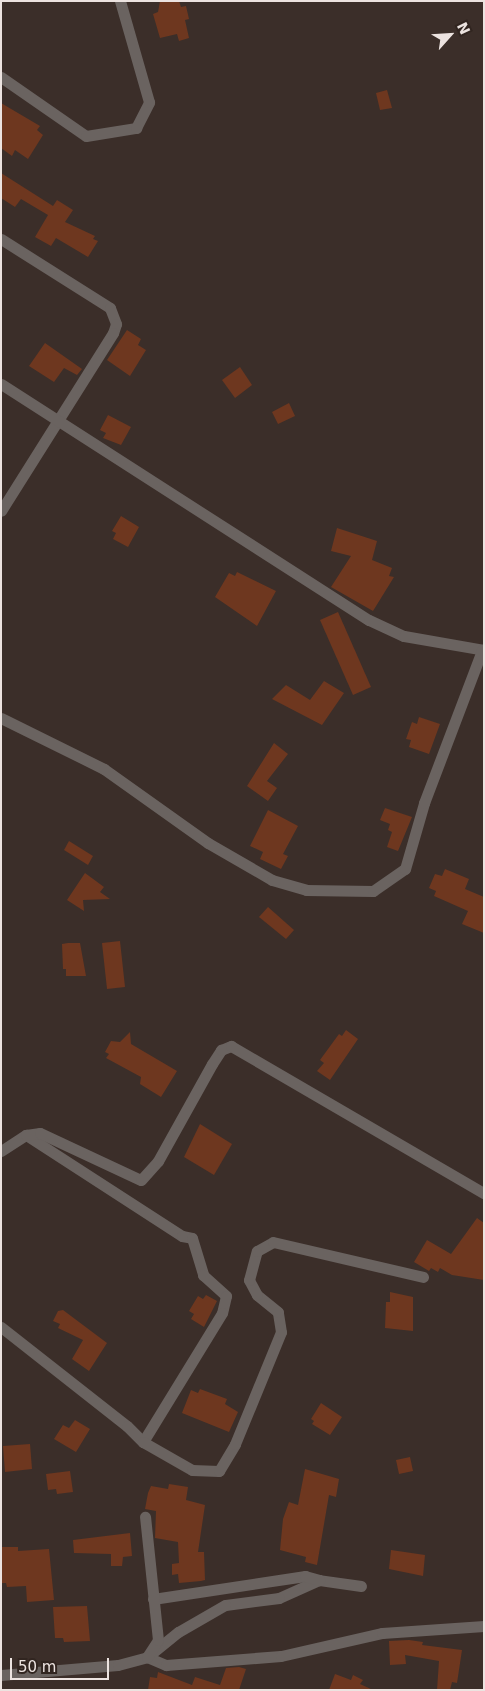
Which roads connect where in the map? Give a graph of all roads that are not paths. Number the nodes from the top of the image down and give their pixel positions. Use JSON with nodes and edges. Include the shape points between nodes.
{"nodes":[{"id":1,"x":120,"y":1,"type":"edge"},
{"id":2,"x":1,"y":77,"type":"edge"},
{"id":3,"x":1,"y":239,"type":"edge"},
{"id":4,"x":1,"y":384,"type":"edge"},
{"id":5,"x":57,"y":419,"type":"junction"},
{"id":6,"x":1,"y":511,"type":"edge"},
{"id":7,"x":483,"y":650,"type":"edge"},
{"id":8,"x":1,"y":718,"type":"edge"},
{"id":9,"x":26,"y":1135,"type":"junction"},
{"id":10,"x":1,"y":1151,"type":"edge"},
{"id":11,"x":484,"y":1193,"type":"edge"},
{"id":12,"x":423,"y":1277,"type":"dead end"},
{"id":13,"x":1,"y":1327,"type":"edge"},
{"id":14,"x":143,"y":1442,"type":"junction"},
{"id":15,"x":145,"y":1517,"type":"dead end"},
{"id":16,"x":318,"y":1580,"type":"junction"},
{"id":17,"x":361,"y":1586,"type":"dead end"},
{"id":18,"x":153,"y":1599,"type":"junction"},
{"id":19,"x":484,"y":1626,"type":"edge"},
{"id":20,"x":147,"y":1657,"type":"junction"},
{"id":21,"x":1,"y":1675,"type":"edge"}],
"edges":[{"from":1,"to":2,"type":"street","via":[[148,102],[136,128],[86,136]]},
{"from":3,"to":5,"type":"street","via":[[110,308],[114,314],[114,333]]},
{"from":4,"to":5,"type":"street"},
{"from":5,"to":6,"type":"street"},
{"from":5,"to":7,"type":"street","via":[[369,620],[404,636]]},
{"from":7,"to":8,"type":"street","via":[[424,803],[405,869],[373,892],[306,890],[272,880],[208,843],[104,769]]},
{"from":9,"to":10,"type":"street"},
{"from":9,"to":11,"type":"street","via":[[40,1133],[141,1180],[158,1161],[221,1050],[231,1046]]},
{"from":9,"to":14,"type":"street","via":[[182,1236],[192,1238],[203,1275],[226,1296],[222,1313]]},
{"from":12,"to":14,"type":"street","via":[[273,1242],[257,1251],[249,1280],[257,1295],[278,1312],[281,1332],[231,1451],[219,1471],[192,1470]]},
{"from":13,"to":14,"type":"street"},
{"from":15,"to":18,"type":"street"},
{"from":16,"to":17,"type":"street"},
{"from":16,"to":18,"type":"street","via":[[305,1576]]},
{"from":16,"to":20,"type":"street","via":[[279,1598],[225,1605],[178,1632]]},
{"from":18,"to":20,"type":"street","via":[[158,1640]]},
{"from":19,"to":20,"type":"street","via":[[382,1633],[281,1656],[166,1665]]},
{"from":20,"to":21,"type":"street","via":[[118,1665]]}]}
